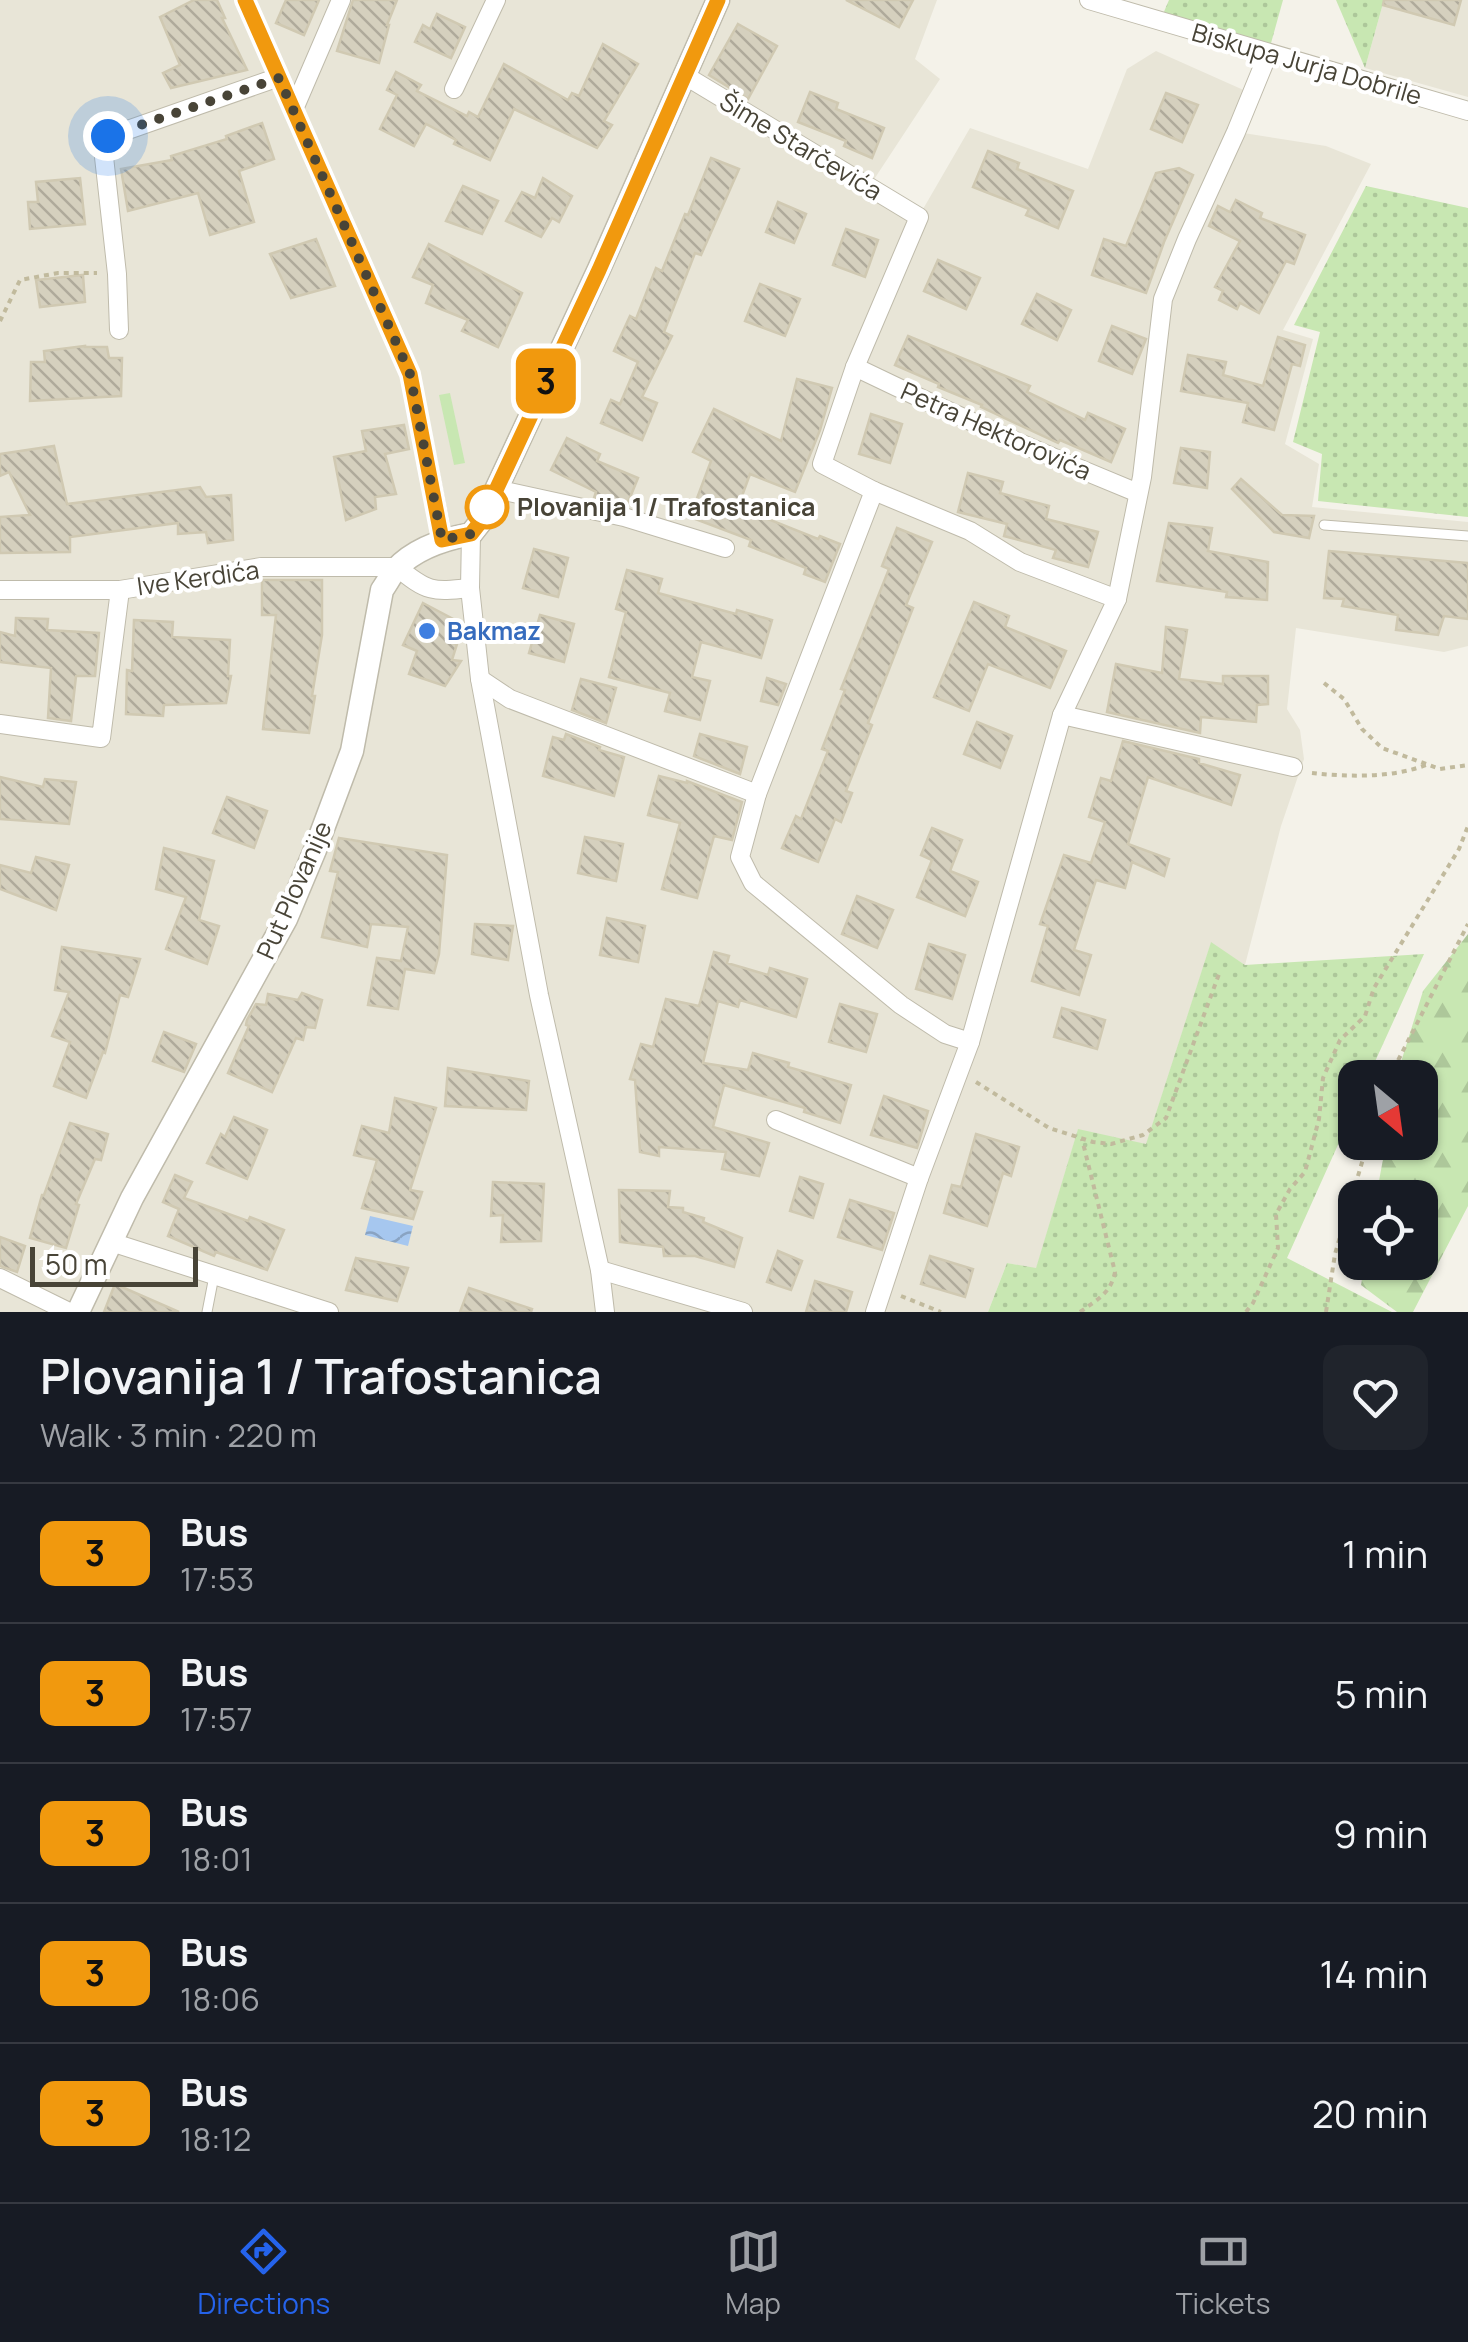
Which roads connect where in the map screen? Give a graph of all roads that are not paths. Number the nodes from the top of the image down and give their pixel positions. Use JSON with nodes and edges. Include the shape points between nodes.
{"nodes":[{"id":1,"x":245,"y":0,"type":"edge"},
{"id":2,"x":341,"y":0,"type":"edge"},
{"id":3,"x":496,"y":0,"type":"edge"},
{"id":4,"x":718,"y":0,"type":"edge"},
{"id":5,"x":1088,"y":0,"type":"edge"},
{"id":6,"x":1268,"y":54,"type":"junction"},
{"id":7,"x":684,"y":75,"type":"junction"},
{"id":8,"x":279,"y":78,"type":"junction"},
{"id":9,"x":454,"y":89,"type":"dead end"},
{"id":10,"x":294,"y":110,"type":"junction"},
{"id":11,"x":1468,"y":111,"type":"edge"},
{"id":12,"x":119,"y":330,"type":"dead end"},
{"id":13,"x":855,"y":367,"type":"junction"},
{"id":14,"x":495,"y":489,"type":"junction"},
{"id":15,"x":874,"y":491,"type":"junction"},
{"id":16,"x":1138,"y":493,"type":"junction"},
{"id":17,"x":1324,"y":525,"type":"dead end"},
{"id":18,"x":471,"y":534,"type":"junction"},
{"id":19,"x":1468,"y":536,"type":"edge"},
{"id":20,"x":442,"y":540,"type":"junction"},
{"id":21,"x":725,"y":548,"type":"dead end"},
{"id":22,"x":397,"y":567,"type":"junction"},
{"id":23,"x":470,"y":588,"type":"junction"},
{"id":24,"x":0,"y":590,"type":"edge"},
{"id":25,"x":120,"y":590,"type":"junction"},
{"id":26,"x":1117,"y":599,"type":"junction"},
{"id":27,"x":480,"y":679,"type":"junction"},
{"id":28,"x":1062,"y":715,"type":"junction"},
{"id":29,"x":0,"y":724,"type":"edge"},
{"id":30,"x":1293,"y":767,"type":"road end"},
{"id":31,"x":758,"y":794,"type":"junction"},
{"id":32,"x":970,"y":1042,"type":"junction"},
{"id":33,"x":776,"y":1120,"type":"dead end"},
{"id":34,"x":918,"y":1178,"type":"junction"},
{"id":35,"x":111,"y":1242,"type":"junction"},
{"id":36,"x":600,"y":1270,"type":"junction"},
{"id":37,"x":214,"y":1276,"type":"junction"},
{"id":38,"x":0,"y":1278,"type":"edge"},
{"id":39,"x":601,"y":1310,"type":"edge"},
{"id":40,"x":70,"y":1312,"type":"edge"},
{"id":41,"x":78,"y":1312,"type":"edge"},
{"id":42,"x":207,"y":1312,"type":"edge"},
{"id":43,"x":328,"y":1312,"type":"edge"},
{"id":44,"x":743,"y":1312,"type":"edge"},
{"id":45,"x":876,"y":1312,"type":"edge"}],
"edges":[{"from":1,"to":8,"type":"street"},
{"from":2,"to":10,"type":"street"},
{"from":3,"to":9,"type":"street"},
{"from":4,"to":7,"type":"street"},
{"from":5,"to":6,"type":"street","name":"Biskupa Jurja Dobrile"},
{"from":6,"to":11,"type":"street","name":"Biskupa Jurja Dobrile"},
{"from":6,"to":16,"type":"street","via":[[1163,299]]},
{"from":7,"to":13,"type":"street","name":"Šime Starčevića","via":[[919,217]]},
{"from":7,"to":14,"type":"street"},
{"from":8,"to":10,"type":"street"},
{"from":8,"to":12,"type":"street","via":[[102,139]]},
{"from":10,"to":20,"type":"street","via":[[410,374]]},
{"from":13,"to":15,"type":"street","via":[[822,464]]},
{"from":13,"to":16,"type":"street","name":"Petra Hektorovića"},
{"from":14,"to":18,"type":"street"},
{"from":14,"to":21,"type":"street"},
{"from":15,"to":26,"type":"street","via":[[970,531],[1020,562]]},
{"from":15,"to":31,"type":"street"},
{"from":16,"to":26,"type":"street"},
{"from":17,"to":19,"type":"lane"},
{"from":18,"to":20,"type":"street"},
{"from":18,"to":23,"type":"street"},
{"from":20,"to":22,"type":"street"},
{"from":22,"to":23,"type":"street","via":[[432,591]]},
{"from":22,"to":25,"type":"street","name":"Ive Kerdića","via":[[261,567]]},
{"from":22,"to":35,"type":"street","name":"Put Plovanije","via":[[382,590],[352,751],[316,850],[286,919]]},
{"from":23,"to":27,"type":"street"},
{"from":24,"to":25,"type":"street","name":"Ive Kerdića"},
{"from":25,"to":29,"type":"street","via":[[101,738]]},
{"from":26,"to":28,"type":"street"},
{"from":27,"to":31,"type":"street","via":[[510,699]]},
{"from":27,"to":36,"type":"street","via":[[539,995]]},
{"from":28,"to":30,"type":"street"},
{"from":28,"to":32,"type":"street"},
{"from":31,"to":32,"type":"street","via":[[740,858],[753,883],[901,1005]]},
{"from":32,"to":34,"type":"street"},
{"from":33,"to":34,"type":"street"},
{"from":34,"to":45,"type":"street"},
{"from":35,"to":37,"type":"street"},
{"from":35,"to":41,"type":"street","name":"Put Plovanije"},
{"from":36,"to":39,"type":"street"},
{"from":36,"to":44,"type":"street"},
{"from":37,"to":42,"type":"lane"},
{"from":37,"to":43,"type":"street"},
{"from":38,"to":40,"type":"street"}]}
